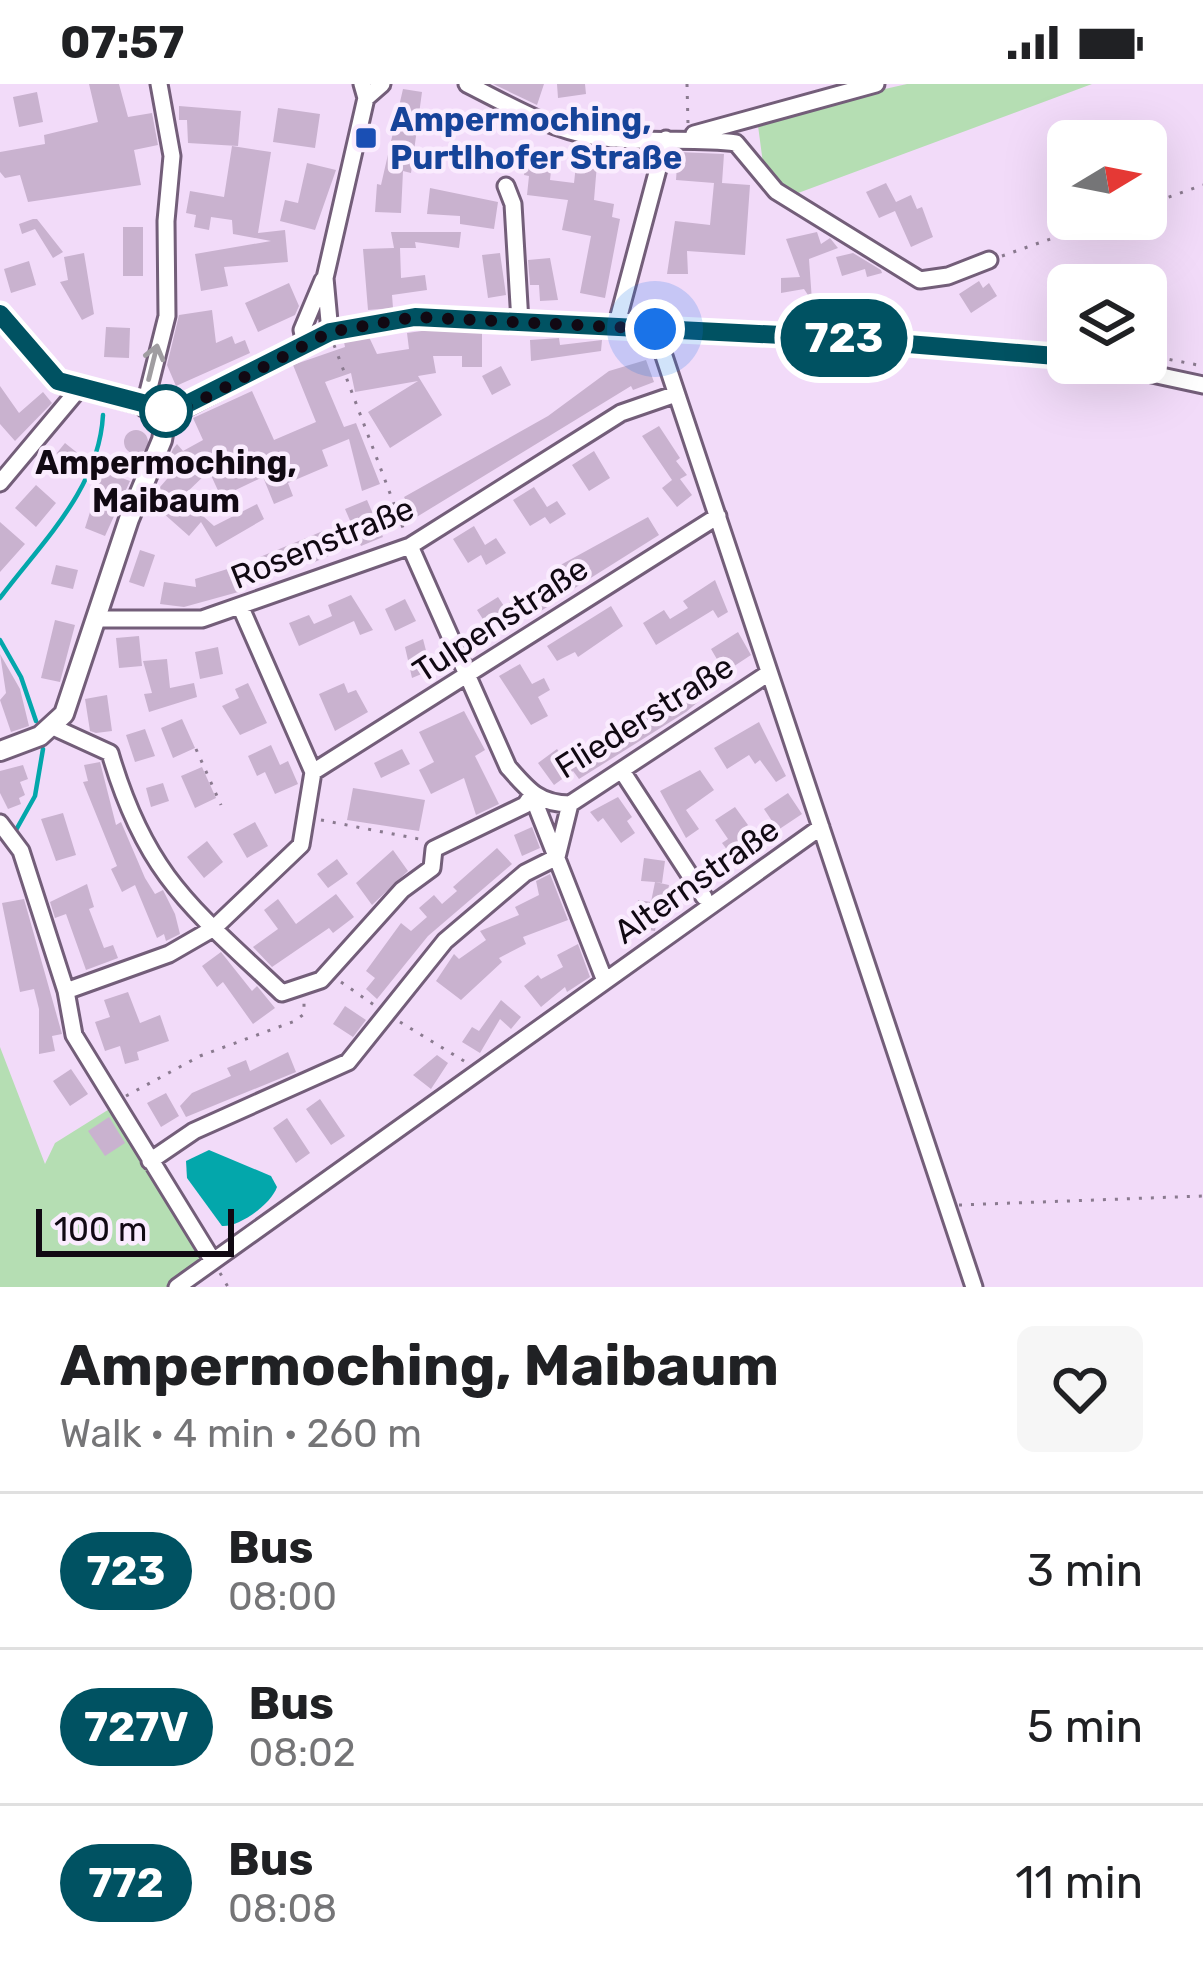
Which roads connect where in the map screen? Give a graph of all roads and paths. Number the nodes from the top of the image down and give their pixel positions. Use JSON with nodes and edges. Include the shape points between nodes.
{"nodes":[{"id":1,"x":159,"y":84,"type":"edge"},
{"id":2,"x":382,"y":84,"type":"edge"},
{"id":3,"x":467,"y":84,"type":"edge"},
{"id":4,"x":688,"y":84,"type":"edge"},
{"id":5,"x":876,"y":84,"type":"edge"},
{"id":6,"x":819,"y":90,"type":"edge"},
{"id":7,"x":364,"y":91,"type":"edge"},
{"id":8,"x":687,"y":136,"type":"junction"},
{"id":9,"x":666,"y":139,"type":"junction"},
{"id":10,"x":1203,"y":185,"type":"edge"},
{"id":11,"x":506,"y":186,"type":"dead end"},
{"id":12,"x":1167,"y":198,"type":"edge"},
{"id":13,"x":1047,"y":240,"type":"edge"},
{"id":14,"x":989,"y":260,"type":"joint"},
{"id":15,"x":325,"y":278,"type":"junction"},
{"id":16,"x":0,"y":314,"type":"edge"},
{"id":17,"x":520,"y":322,"type":"junction"},
{"id":18,"x":616,"y":327,"type":"junction"},
{"id":19,"x":655,"y":329,"type":"junction"},
{"id":20,"x":330,"y":332,"type":"junction"},
{"id":21,"x":305,"y":344,"type":"junction"},
{"id":22,"x":1047,"y":355,"type":"edge"},
{"id":23,"x":1167,"y":359,"type":"edge"},
{"id":24,"x":1203,"y":366,"type":"edge"},
{"id":25,"x":1167,"y":377,"type":"edge"},
{"id":26,"x":1203,"y":385,"type":"edge"},
{"id":27,"x":78,"y":390,"type":"junction"},
{"id":28,"x":676,"y":394,"type":"junction"},
{"id":29,"x":144,"y":408,"type":"junction"},
{"id":30,"x":167,"y":411,"type":"junction"},
{"id":31,"x":0,"y":483,"type":"edge"},
{"id":32,"x":718,"y":515,"type":"junction"},
{"id":33,"x":410,"y":546,"type":"junction"},
{"id":34,"x":241,"y":608,"type":"junction"},
{"id":35,"x":98,"y":619,"type":"junction"},
{"id":36,"x":769,"y":673,"type":"junction"},
{"id":37,"x":465,"y":677,"type":"junction"},
{"id":38,"x":53,"y":727,"type":"junction"},
{"id":39,"x":196,"y":749,"type":"dead end"},
{"id":40,"x":0,"y":751,"type":"edge"},
{"id":41,"x":622,"y":771,"type":"junction"},
{"id":42,"x":313,"y":772,"type":"junction"},
{"id":43,"x":532,"y":795,"type":"junction"},
{"id":44,"x":571,"y":804,"type":"junction"},
{"id":45,"x":221,"y":805,"type":"dead end"},
{"id":46,"x":308,"y":818,"type":"junction"},
{"id":47,"x":0,"y":824,"type":"edge"},
{"id":48,"x":821,"y":827,"type":"junction"},
{"id":49,"x":442,"y":844,"type":"junction"},
{"id":50,"x":556,"y":857,"type":"junction"},
{"id":51,"x":704,"y":897,"type":"dead end"},
{"id":52,"x":214,"y":928,"type":"junction"},
{"id":53,"x":321,"y":980,"type":"junction"},
{"id":54,"x":605,"y":981,"type":"junction"},
{"id":55,"x":290,"y":990,"type":"junction"},
{"id":56,"x":66,"y":991,"type":"junction"},
{"id":57,"x":386,"y":1014,"type":"junction"},
{"id":58,"x":480,"y":1072,"type":"junction"},
{"id":59,"x":114,"y":1103,"type":"junction"},
{"id":60,"x":150,"y":1161,"type":"junction"},
{"id":61,"x":1203,"y":1196,"type":"edge"},
{"id":62,"x":949,"y":1205,"type":"junction"},
{"id":63,"x":213,"y":1261,"type":"junction"},
{"id":64,"x":177,"y":1287,"type":"edge"},
{"id":65,"x":974,"y":1287,"type":"edge"}],
"edges":[{"from":29,"to":1,"type":"street","one_way":true,"via":[[167,316],[172,156]]},
{"from":2,"to":7,"type":"street"},
{"from":3,"to":9,"type":"street","via":[[537,120],[597,137]]},
{"from":4,"to":8,"type":"path"},
{"from":5,"to":6,"type":"street"},
{"from":6,"to":8,"type":"street"},
{"from":7,"to":15,"type":"street"},
{"from":8,"to":9,"type":"street"},
{"from":8,"to":14,"type":"street","via":[[736,143],[776,191],[920,280]]},
{"from":9,"to":18,"type":"street"},
{"from":10,"to":12,"type":"path"},
{"from":11,"to":17,"type":"street"},
{"from":13,"to":14,"type":"path"},
{"from":15,"to":20,"type":"street"},
{"from":15,"to":21,"type":"street","via":[[302,330]]},
{"from":16,"to":27,"type":"main road","via":[[40,366]]},
{"from":17,"to":18,"type":"street"},
{"from":17,"to":20,"type":"street","via":[[415,317]]},
{"from":18,"to":19,"type":"street"},
{"from":19,"to":22,"type":"street"},
{"from":19,"to":28,"type":"street","name":"Alternstraße"},
{"from":20,"to":21,"type":"street"},
{"from":20,"to":33,"type":"path"},
{"from":21,"to":30,"type":"street"},
{"from":23,"to":24,"type":"path"},
{"from":25,"to":26,"type":"street"},
{"from":27,"to":29,"type":"main road"},
{"from":27,"to":31,"type":"street"},
{"from":28,"to":32,"type":"street","name":"Alternstraße"},
{"from":28,"to":33,"type":"street","name":"Rosenstraße","via":[[621,413]]},
{"from":29,"to":30,"type":"main road"},
{"from":30,"to":35,"type":"main road"},
{"from":32,"to":36,"type":"street","name":"Alternstraße"},
{"from":32,"to":37,"type":"street","name":"Tulpenstraße"},
{"from":33,"to":34,"type":"street","name":"Rosenstraße"},
{"from":33,"to":37,"type":"street"},
{"from":34,"to":35,"type":"street","name":"Rosenstraße","via":[[160,623]]},
{"from":34,"to":42,"type":"street"},
{"from":35,"to":38,"type":"main road"},
{"from":36,"to":41,"type":"street","name":"Fliederstraße"},
{"from":36,"to":48,"type":"street","name":"Alternstraße"},
{"from":37,"to":42,"type":"street","name":"Tulpenstraße"},
{"from":37,"to":43,"type":"street","via":[[508,767]]},
{"from":38,"to":40,"type":"main road"},
{"from":38,"to":52,"type":"street","via":[[110,753],[137,834]]},
{"from":39,"to":45,"type":"path"},
{"from":41,"to":44,"type":"street","name":"Fliederstraße"},
{"from":41,"to":51,"type":"street"},
{"from":42,"to":46,"type":"street"},
{"from":43,"to":44,"type":"street","name":"Fliederstraße"},
{"from":43,"to":49,"type":"street"},
{"from":43,"to":50,"type":"street"},
{"from":44,"to":50,"type":"street"},
{"from":46,"to":49,"type":"path"},
{"from":46,"to":52,"type":"street","via":[[301,845]]},
{"from":47,"to":56,"type":"street","via":[[21,851]]},
{"from":48,"to":54,"type":"street","name":"Alternstraße"},
{"from":48,"to":62,"type":"street"},
{"from":49,"to":53,"type":"street","via":[[432,868]]},
{"from":50,"to":54,"type":"street"},
{"from":50,"to":57,"type":"street","via":[[474,913]]},
{"from":52,"to":55,"type":"street"},
{"from":52,"to":56,"type":"street","via":[[169,954]]},
{"from":53,"to":55,"type":"street"},
{"from":53,"to":57,"type":"path","via":[[348,983]]},
{"from":54,"to":58,"type":"street","name":"Alternstraße"},
{"from":55,"to":59,"type":"path","via":[[306,1007],[296,1022],[200,1056]]},
{"from":56,"to":59,"type":"street","via":[[74,1035]]},
{"from":57,"to":58,"type":"path"},
{"from":57,"to":60,"type":"street","via":[[328,1075],[194,1131]]},
{"from":58,"to":63,"type":"street","name":"Alternstraße"},
{"from":59,"to":60,"type":"street"},
{"from":60,"to":63,"type":"street"},
{"from":61,"to":62,"type":"path"},
{"from":62,"to":65,"type":"street"},
{"from":63,"to":64,"type":"street","name":"Alternstraße"}]}
